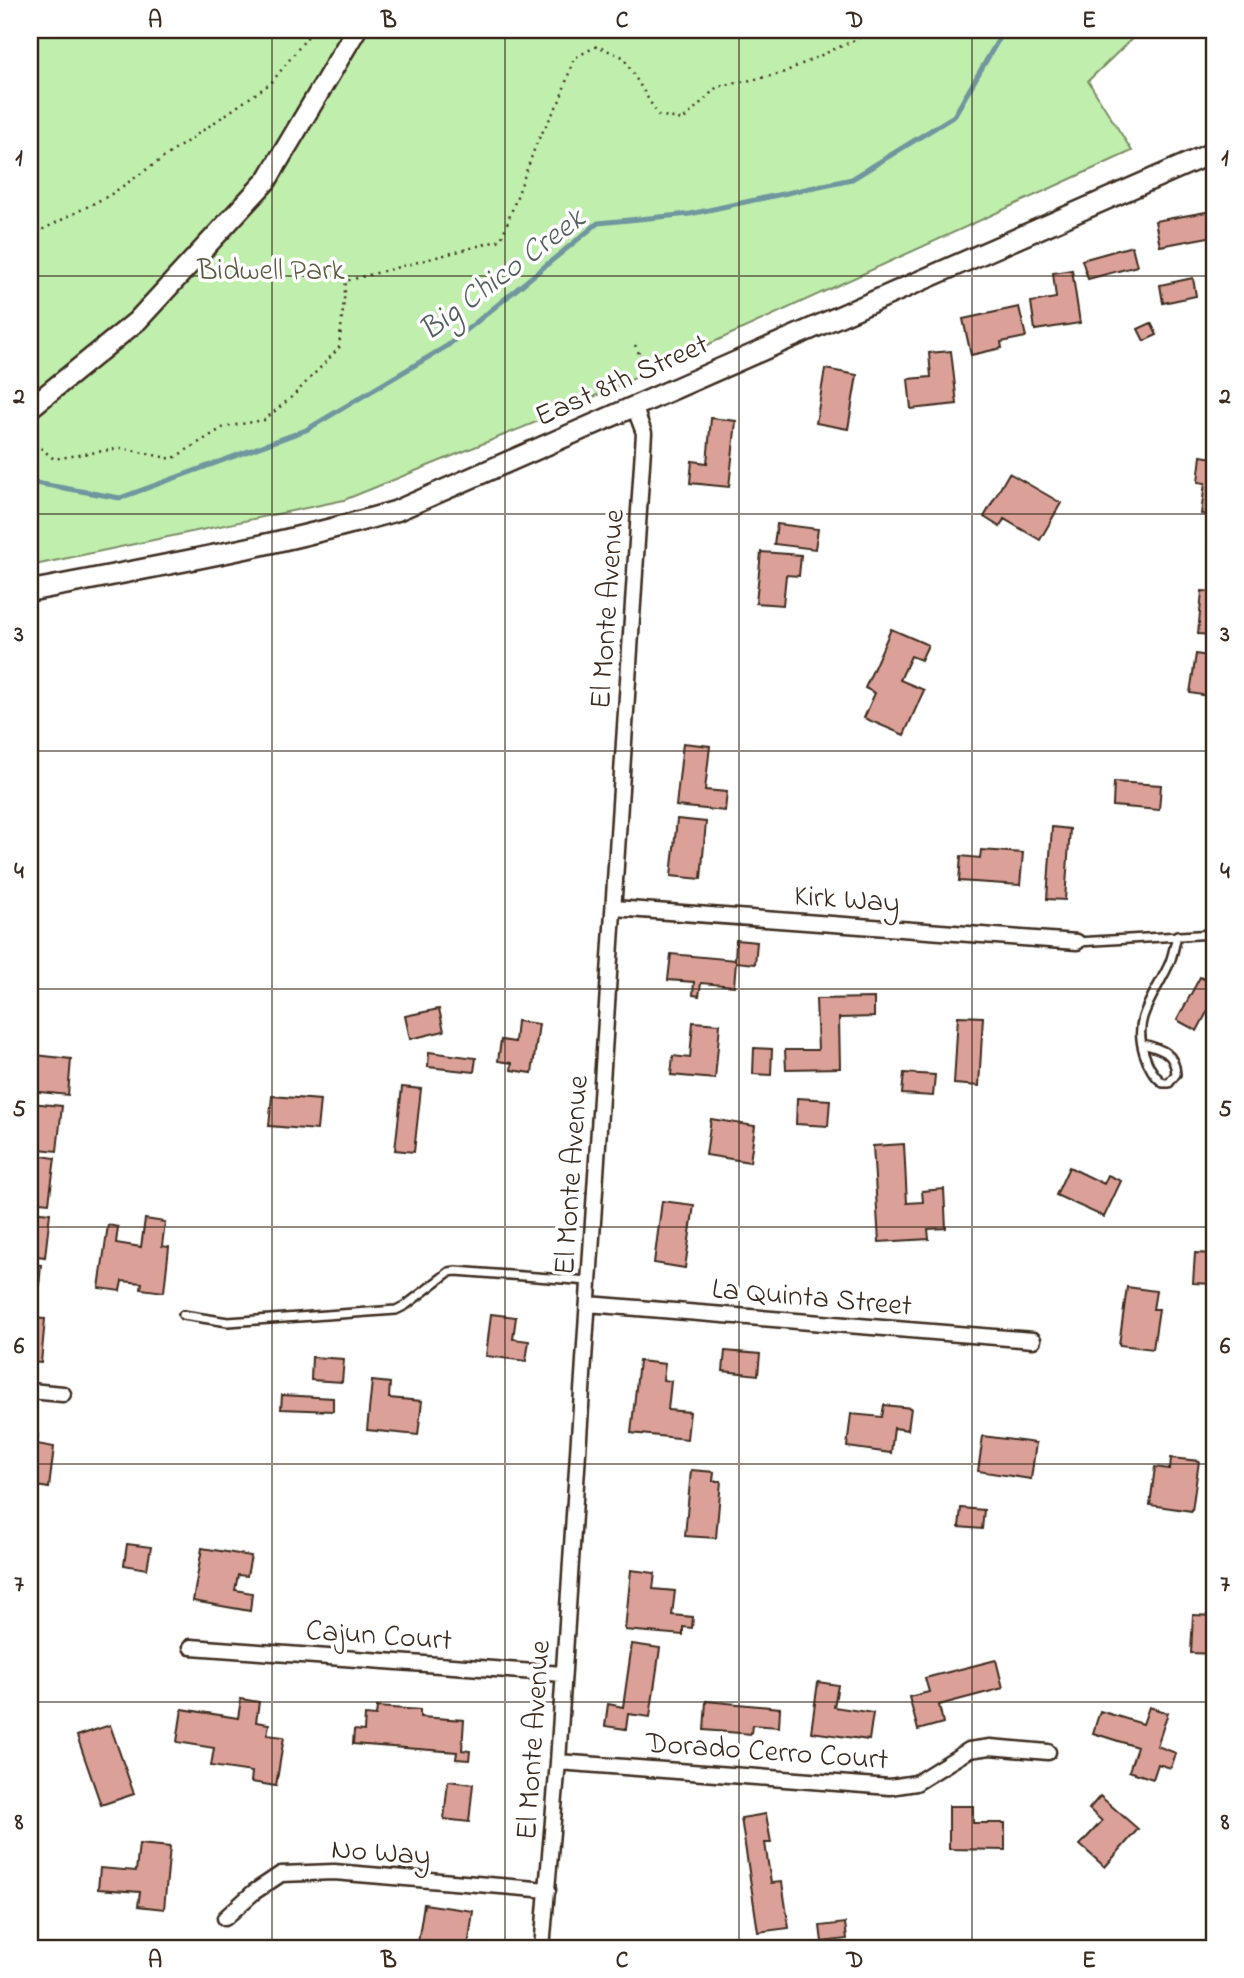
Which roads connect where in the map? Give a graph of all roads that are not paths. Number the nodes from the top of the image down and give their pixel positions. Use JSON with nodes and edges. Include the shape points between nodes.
{"nodes":[{"id":1,"x":356,"y":30,"type":"edge"},
{"id":2,"x":1214,"y":152,"type":"edge"},
{"id":3,"x":634,"y":406,"type":"junction"},
{"id":4,"x":30,"y":408,"type":"edge"},
{"id":5,"x":30,"y":591,"type":"edge"},
{"id":6,"x":614,"y":908,"type":"junction"},
{"id":7,"x":1214,"y":934,"type":"edge"},
{"id":8,"x":1177,"y":936,"type":"junction"},
{"id":9,"x":1077,"y":942,"type":"joint"},
{"id":10,"x":1143,"y":1044,"type":"junction"},
{"id":11,"x":589,"y":1281,"type":"junction"},
{"id":12,"x":588,"y":1304,"type":"junction"},
{"id":13,"x":183,"y":1315,"type":"dead end"},
{"id":14,"x":1033,"y":1340,"type":"dead end"},
{"id":15,"x":30,"y":1391,"type":"edge"},
{"id":16,"x":63,"y":1394,"type":"dead end"},
{"id":17,"x":191,"y":1647,"type":"dead end"},
{"id":18,"x":563,"y":1674,"type":"junction"},
{"id":19,"x":1048,"y":1752,"type":"dead end"},
{"id":20,"x":558,"y":1762,"type":"junction"},
{"id":21,"x":548,"y":1890,"type":"junction"},
{"id":22,"x":225,"y":1918,"type":"dead end"},
{"id":23,"x":542,"y":1948,"type":"edge"}],
"edges":[{"from":1,"to":4,"type":"street","via":[[267,180],[137,321]]},
{"from":2,"to":3,"type":"street","name":"East 8th Street"},
{"from":3,"to":5,"type":"street","name":"East 8th Street","via":[[396,511],[224,554]]},
{"from":3,"to":6,"type":"street","name":"El Monte Avenue","via":[[644,433]]},
{"from":6,"to":9,"type":"street","name":"Kirk Way"},
{"from":6,"to":11,"type":"street","name":"El Monte Avenue"},
{"from":7,"to":8,"type":"lane"},
{"from":8,"to":9,"type":"lane"},
{"from":8,"to":10,"type":"lane","via":[[1171,960],[1143,1016]]},
{"from":10,"to":10,"type":"lane","via":[[1153,1075],[1169,1083],[1176,1074],[1174,1060],[1163,1050]]},
{"from":11,"to":12,"type":"street","name":"El Monte Avenue"},
{"from":11,"to":13,"type":"lane","via":[[456,1271],[396,1310],[229,1322]]},
{"from":12,"to":14,"type":"street","name":"La Quinta Street"},
{"from":12,"to":18,"type":"street","name":"El Monte Avenue"},
{"from":15,"to":16,"type":"street"},
{"from":17,"to":18,"type":"street","name":"Cajun Court"},
{"from":18,"to":20,"type":"street","name":"El Monte Avenue"},
{"from":19,"to":20,"type":"street","name":"Dorado Cerro Court","via":[[990,1747],[970,1750],[916,1783],[890,1787]]},
{"from":20,"to":21,"type":"street","name":"El Monte Avenue"},
{"from":21,"to":22,"type":"street","name":"No Way","via":[[334,1872],[281,1874]]},
{"from":21,"to":23,"type":"street","name":"El Monte Avenue"}]}
